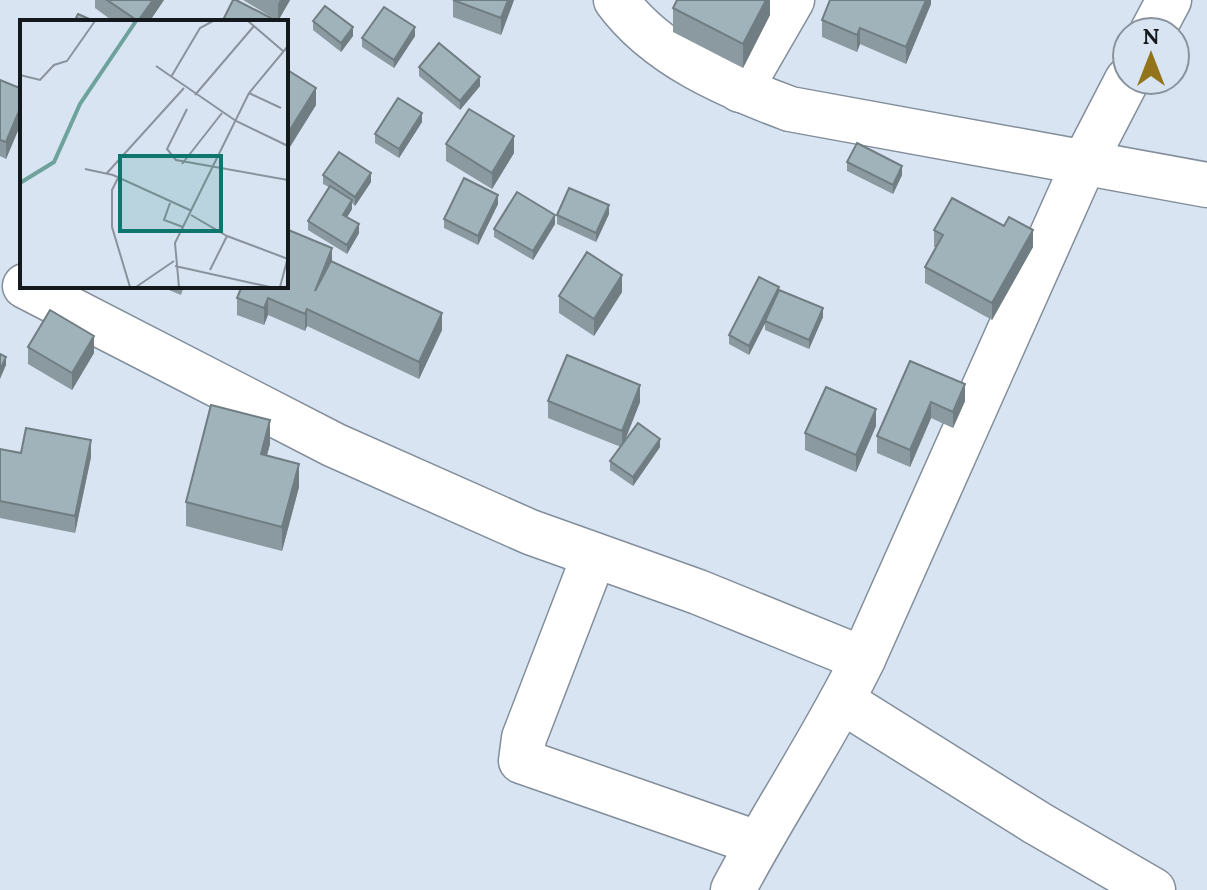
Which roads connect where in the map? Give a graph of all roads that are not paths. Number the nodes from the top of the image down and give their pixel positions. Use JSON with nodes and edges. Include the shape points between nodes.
{"nodes":[{"id":1,"x":616,"y":0,"type":"edge"},
{"id":2,"x":792,"y":0,"type":"edge"},
{"id":3,"x":740,"y":90,"type":"junction"},
{"id":4,"x":1119,"y":96,"type":"edge"},
{"id":5,"x":1084,"y":163,"type":"junction"},
{"id":6,"x":1207,"y":185,"type":"edge"},
{"id":7,"x":0,"y":273,"type":"edge"},
{"id":8,"x":20,"y":283,"type":"edge"},
{"id":9,"x":30,"y":288,"type":"edge"},
{"id":10,"x":594,"y":556,"type":"junction"},
{"id":11,"x":863,"y":659,"type":"junction"},
{"id":12,"x":842,"y":701,"type":"junction"},
{"id":13,"x":757,"y":843,"type":"junction"},
{"id":14,"x":733,"y":890,"type":"edge"},
{"id":15,"x":1153,"y":890,"type":"edge"}],
"edges":[{"from":1,"to":3,"type":"street","via":[[669,51]]},
{"from":2,"to":3,"type":"street"},
{"from":3,"to":5,"type":"street","via":[[790,109]]},
{"from":4,"to":5,"type":"street"},
{"from":5,"to":6,"type":"street"},
{"from":5,"to":11,"type":"street"},
{"from":7,"to":8,"type":"street"},
{"from":9,"to":10,"type":"street","via":[[334,445]]},
{"from":10,"to":11,"type":"street"},
{"from":10,"to":13,"type":"street","via":[[524,738],[521,761]]},
{"from":11,"to":12,"type":"street"},
{"from":12,"to":13,"type":"street"},
{"from":12,"to":15,"type":"street"},
{"from":13,"to":14,"type":"street"}]}
